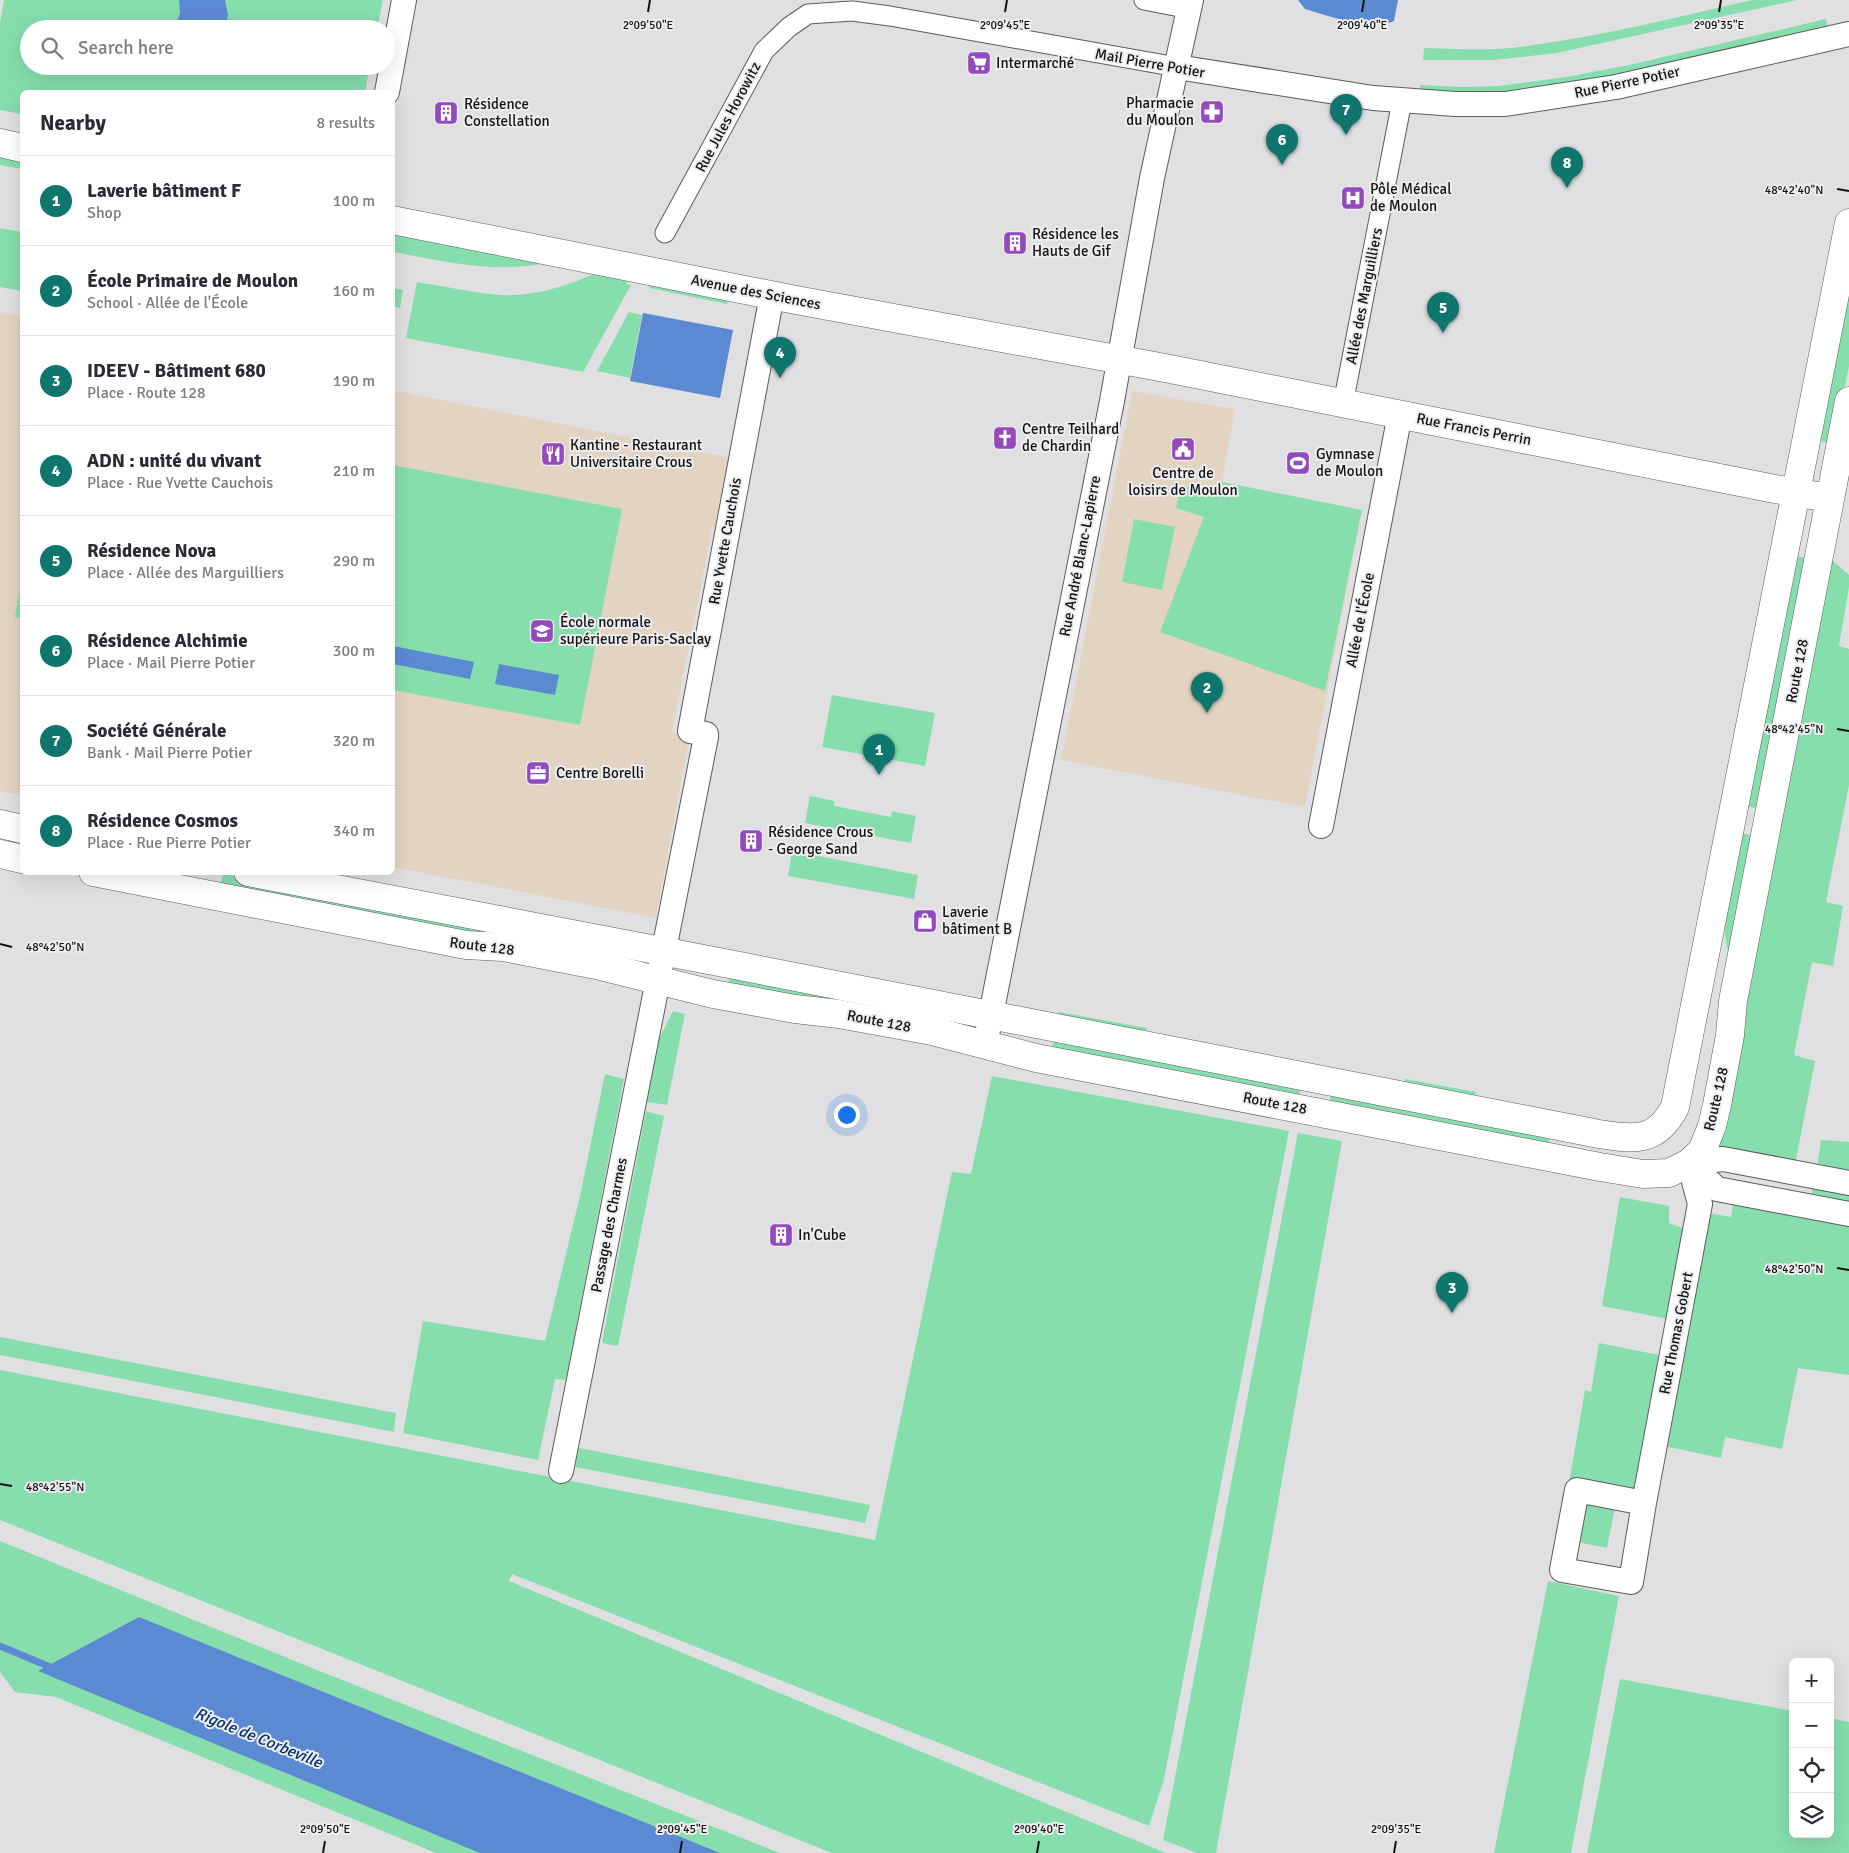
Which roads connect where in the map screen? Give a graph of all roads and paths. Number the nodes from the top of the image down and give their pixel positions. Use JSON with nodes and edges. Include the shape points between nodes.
{"nodes":[{"id":1,"x":404,"y":0,"type":"edge"},
{"id":2,"x":1144,"y":0,"type":"edge"},
{"id":3,"x":1190,"y":4,"type":"edge"},
{"id":4,"x":808,"y":14,"type":"joint"},
{"id":5,"x":1849,"y":34,"type":"edge"},
{"id":6,"x":395,"y":49,"type":"edge"},
{"id":7,"x":1177,"y":68,"type":"junction"},
{"id":8,"x":390,"y":75,"type":"edge"},
{"id":9,"x":387,"y":90,"type":"edge"},
{"id":10,"x":1402,"y":101,"type":"junction"},
{"id":11,"x":0,"y":143,"type":"edge"},
{"id":12,"x":20,"y":148,"type":"edge"},
{"id":13,"x":395,"y":221,"type":"edge"},
{"id":14,"x":1849,"y":223,"type":"edge"},
{"id":15,"x":665,"y":233,"type":"dead end"},
{"id":16,"x":772,"y":295,"type":"junction"},
{"id":17,"x":1120,"y":359,"type":"junction"},
{"id":18,"x":1849,"y":401,"type":"edge"},
{"id":19,"x":1343,"y":404,"type":"junction"},
{"id":20,"x":1400,"y":414,"type":"junction"},
{"id":21,"x":1795,"y":492,"type":"junction"},
{"id":22,"x":1829,"y":498,"type":"junction"},
{"id":23,"x":0,"y":824,"type":"edge"},
{"id":24,"x":1321,"y":826,"type":"dead end"},
{"id":25,"x":20,"y":829,"type":"edge"},
{"id":26,"x":0,"y":854,"type":"edge"},
{"id":27,"x":20,"y":859,"type":"edge"},
{"id":28,"x":108,"y":875,"type":"edge"},
{"id":29,"x":264,"y":875,"type":"edge"},
{"id":30,"x":663,"y":952,"type":"junction"},
{"id":31,"x":658,"y":979,"type":"junction"},
{"id":32,"x":991,"y":1015,"type":"junction"},
{"id":33,"x":985,"y":1045,"type":"junction"},
{"id":34,"x":1689,"y":1163,"type":"junction"},
{"id":35,"x":1804,"y":1175,"type":"junction"},
{"id":36,"x":1849,"y":1183,"type":"edge"},
{"id":37,"x":1798,"y":1204,"type":"junction"},
{"id":38,"x":1849,"y":1214,"type":"edge"},
{"id":39,"x":561,"y":1471,"type":"dead end"},
{"id":40,"x":1644,"y":1503,"type":"junction"}],
"edges":[{"from":1,"to":6,"type":"street"},
{"from":2,"to":3,"type":"street"},
{"from":3,"to":7,"type":"street","name":"Rue André Blanc-Lapierre"},
{"from":4,"to":7,"type":"street","name":"Mail Pierre Potier","via":[[852,11],[890,16]]},
{"from":4,"to":15,"type":"street","name":"Rue Jules Horowitz","via":[[764,51]]},
{"from":5,"to":10,"type":"street","name":"Rue Pierre Potier","via":[[1616,87],[1536,100],[1505,104]]},
{"from":7,"to":10,"type":"street","name":"Mail Pierre Potier"},
{"from":7,"to":17,"type":"street","name":"Rue André Blanc-Lapierre","via":[[1152,178]]},
{"from":8,"to":9,"type":"street"},
{"from":10,"to":19,"type":"street","name":"Allée des Marguilliers"},
{"from":11,"to":12,"type":"main road"},
{"from":13,"to":16,"type":"main road","name":"Avenue des Sciences"},
{"from":14,"to":21,"type":"main road","name":"Route 128"},
{"from":16,"to":17,"type":"main road","name":"Avenue des Sciences"},
{"from":16,"to":30,"type":"street","name":"Rue Yvette Cauchois","via":[[690,731],[706,734]]},
{"from":17,"to":19,"type":"main road","name":"Rue Francis Perrin"},
{"from":17,"to":32,"type":"street","name":"Rue André Blanc-Lapierre"},
{"from":18,"to":22,"type":"main road","name":"Route 128"},
{"from":19,"to":20,"type":"main road","name":"Rue Francis Perrin"},
{"from":20,"to":21,"type":"main road","name":"Rue Francis Perrin"},
{"from":20,"to":24,"type":"street","name":"Allée de l'École"},
{"from":21,"to":22,"type":"main road","name":"Rue Francis Perrin"},
{"from":21,"to":32,"type":"main road","name":"Route 128","via":[[1676,1108],[1657,1131],[1642,1138],[1613,1136]]},
{"from":22,"to":34,"type":"main road","name":"Route 128","via":[[1733,1001],[1717,1105],[1702,1151]]},
{"from":23,"to":25,"type":"main road"},
{"from":26,"to":27,"type":"main road"},
{"from":28,"to":31,"type":"main road","name":"Route 128","via":[[466,946],[512,949]]},
{"from":29,"to":30,"type":"main road","name":"Route 128"},
{"from":30,"to":31,"type":"street","name":"Rue Yvette Cauchois"},
{"from":30,"to":32,"type":"main road","name":"Route 128"},
{"from":31,"to":33,"type":"main road","name":"Route 128","via":[[713,994],[849,1015]]},
{"from":31,"to":39,"type":"street","name":"Passage des Charmes"},
{"from":32,"to":33,"type":"street","name":"Rue André Blanc-Lapierre"},
{"from":33,"to":34,"type":"main road","name":"Route 128","via":[[1036,1058],[1600,1167],[1643,1174],[1669,1173]]},
{"from":34,"to":35,"type":"street","via":[[1723,1159]]},
{"from":34,"to":37,"type":"street","via":[[1718,1189]]},
{"from":34,"to":40,"type":"street","name":"Rue Thomas Gobert","via":[[1700,1204]]},
{"from":35,"to":36,"type":"street"},
{"from":35,"to":37,"type":"street"},
{"from":37,"to":38,"type":"street"},
{"from":40,"to":40,"type":"street","name":"Rue Thomas Gobert","via":[[1631,1582],[1562,1570],[1577,1490]]}]}
